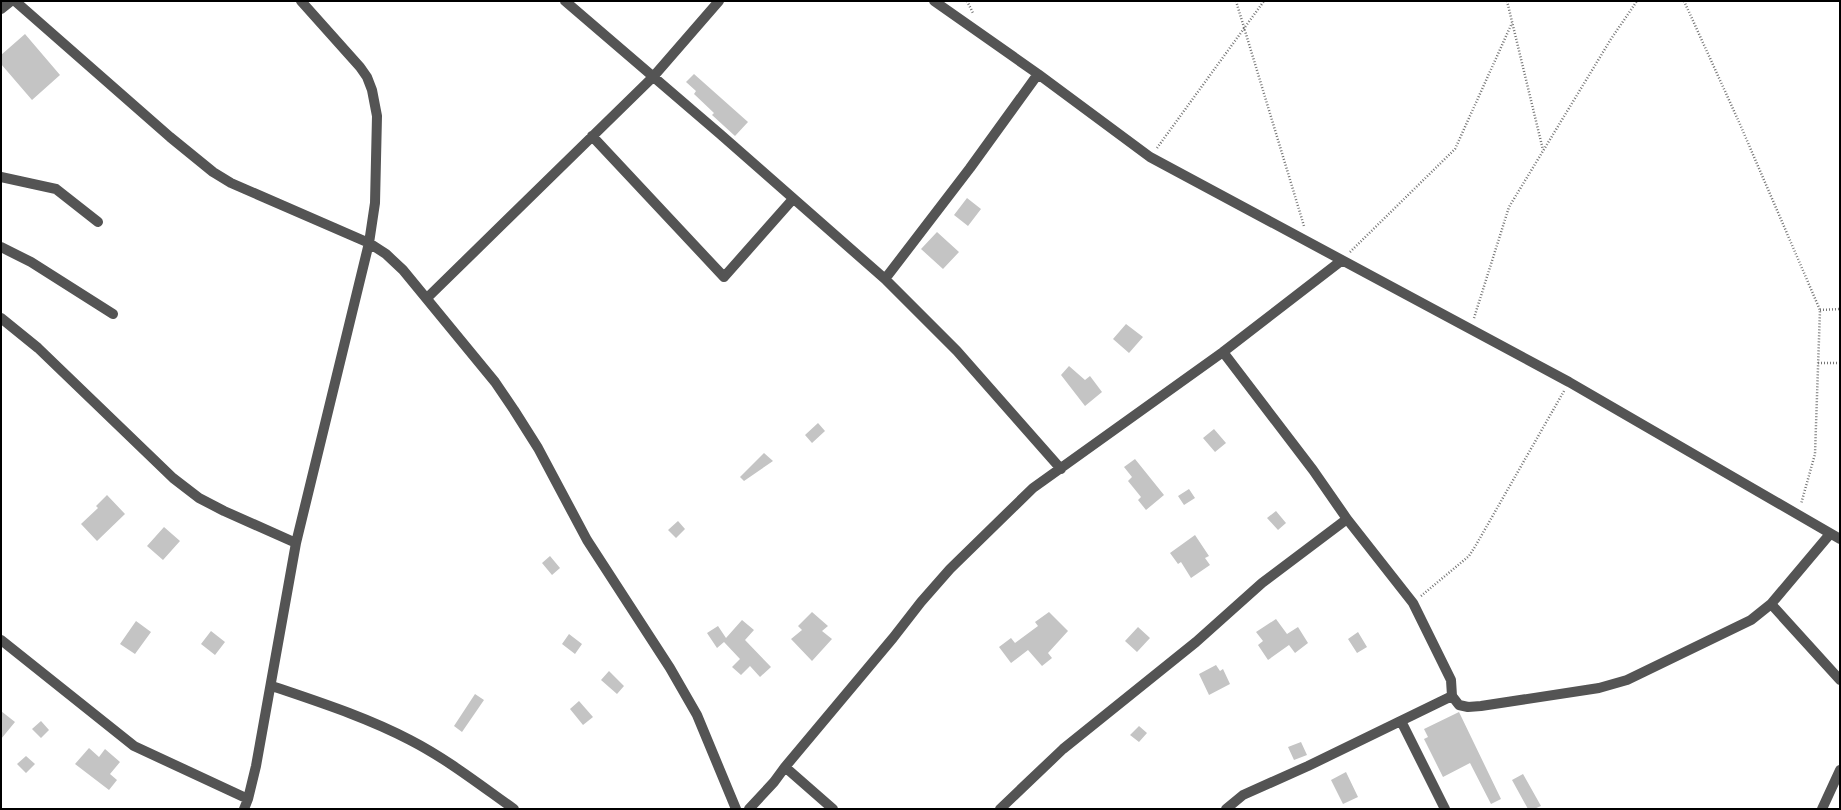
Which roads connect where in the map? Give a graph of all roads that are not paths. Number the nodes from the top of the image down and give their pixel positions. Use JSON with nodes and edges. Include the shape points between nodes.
{"nodes":[{"id":1,"x":11,"y":1,"type":"edge"},
{"id":2,"x":15,"y":1,"type":"edge"},
{"id":3,"x":301,"y":1,"type":"edge"},
{"id":4,"x":565,"y":1,"type":"edge"},
{"id":5,"x":719,"y":1,"type":"edge"},
{"id":6,"x":934,"y":1,"type":"edge"},
{"id":7,"x":1,"y":9,"type":"edge"},
{"id":8,"x":1038,"y":74,"type":"junction"},
{"id":9,"x":653,"y":77,"type":"junction"},
{"id":10,"x":592,"y":136,"type":"junction"},
{"id":11,"x":1,"y":177,"type":"edge"},
{"id":12,"x":794,"y":199,"type":"junction"},
{"id":13,"x":98,"y":222,"type":"dead end"},
{"id":14,"x":370,"y":243,"type":"junction"},
{"id":15,"x":1,"y":247,"type":"edge"},
{"id":16,"x":1341,"y":261,"type":"junction"},
{"id":17,"x":884,"y":279,"type":"junction"},
{"id":18,"x":428,"y":298,"type":"junction"},
{"id":19,"x":113,"y":314,"type":"dead end"},
{"id":20,"x":1,"y":318,"type":"edge"},
{"id":21,"x":1222,"y":352,"type":"junction"},
{"id":22,"x":1060,"y":469,"type":"junction"},
{"id":23,"x":1347,"y":519,"type":"junction"},
{"id":24,"x":1830,"y":534,"type":"junction"},
{"id":25,"x":1840,"y":539,"type":"edge"},
{"id":26,"x":296,"y":543,"type":"junction"},
{"id":27,"x":1771,"y":604,"type":"junction"},
{"id":28,"x":1,"y":640,"type":"edge"},
{"id":29,"x":1840,"y":680,"type":"edge"},
{"id":30,"x":272,"y":686,"type":"junction"},
{"id":31,"x":1452,"y":696,"type":"junction"},
{"id":32,"x":1401,"y":721,"type":"junction"},
{"id":33,"x":785,"y":767,"type":"junction"},
{"id":34,"x":1840,"y":770,"type":"edge"},
{"id":35,"x":248,"y":799,"type":"junction"},
{"id":36,"x":244,"y":809,"type":"edge"},
{"id":37,"x":514,"y":809,"type":"edge"},
{"id":38,"x":736,"y":809,"type":"edge"},
{"id":39,"x":749,"y":809,"type":"edge"},
{"id":40,"x":834,"y":809,"type":"edge"},
{"id":41,"x":1000,"y":809,"type":"edge"},
{"id":42,"x":1226,"y":809,"type":"edge"},
{"id":43,"x":1445,"y":809,"type":"edge"},
{"id":44,"x":1822,"y":809,"type":"edge"}],
"edges":[{"from":1,"to":7,"type":"street"},
{"from":2,"to":14,"type":"street","via":[[213,172],[231,183]]},
{"from":3,"to":14,"type":"street","via":[[360,67],[372,90],[377,116],[377,164]]},
{"from":4,"to":9,"type":"street"},
{"from":5,"to":9,"type":"street"},
{"from":6,"to":8,"type":"street"},
{"from":8,"to":16,"type":"street","via":[[1150,157]]},
{"from":8,"to":17,"type":"street","via":[[970,168]]},
{"from":9,"to":10,"type":"street"},
{"from":9,"to":12,"type":"street"},
{"from":10,"to":12,"type":"street","via":[[724,277]]},
{"from":10,"to":18,"type":"street"},
{"from":11,"to":13,"type":"street","via":[[56,189]]},
{"from":12,"to":17,"type":"street"},
{"from":14,"to":18,"type":"street","via":[[395,262]]},
{"from":14,"to":26,"type":"street"},
{"from":15,"to":19,"type":"street","via":[[31,262]]},
{"from":16,"to":21,"type":"street"},
{"from":16,"to":24,"type":"street","via":[[1569,382]]},
{"from":17,"to":22,"type":"street","via":[[957,350]]},
{"from":18,"to":38,"type":"street","via":[[495,382],[534,442],[588,540],[697,715]]},
{"from":20,"to":26,"type":"street","via":[[38,348],[173,478],[199,498]]},
{"from":21,"to":22,"type":"street"},
{"from":21,"to":23,"type":"street","via":[[1313,470]]},
{"from":22,"to":33,"type":"street","via":[[1033,488],[950,570]]},
{"from":23,"to":31,"type":"street","via":[[1413,603],[1451,680]]},
{"from":23,"to":41,"type":"street","via":[[1262,583],[1196,642],[1063,749]]},
{"from":24,"to":25,"type":"street"},
{"from":24,"to":27,"type":"street"},
{"from":26,"to":30,"type":"street"},
{"from":27,"to":29,"type":"street"},
{"from":27,"to":31,"type":"street","via":[[1751,620],[1627,680],[1599,688],[1481,706],[1459,705]]},
{"from":28,"to":35,"type":"street","via":[[134,746]]},
{"from":30,"to":35,"type":"street"},
{"from":30,"to":37,"type":"street","via":[[343,710],[404,737],[448,763]]},
{"from":31,"to":32,"type":"street"},
{"from":32,"to":42,"type":"street","via":[[1244,795]]},
{"from":32,"to":43,"type":"street"},
{"from":33,"to":39,"type":"street"},
{"from":33,"to":40,"type":"street"},
{"from":34,"to":44,"type":"street"},
{"from":35,"to":36,"type":"street"}]}
